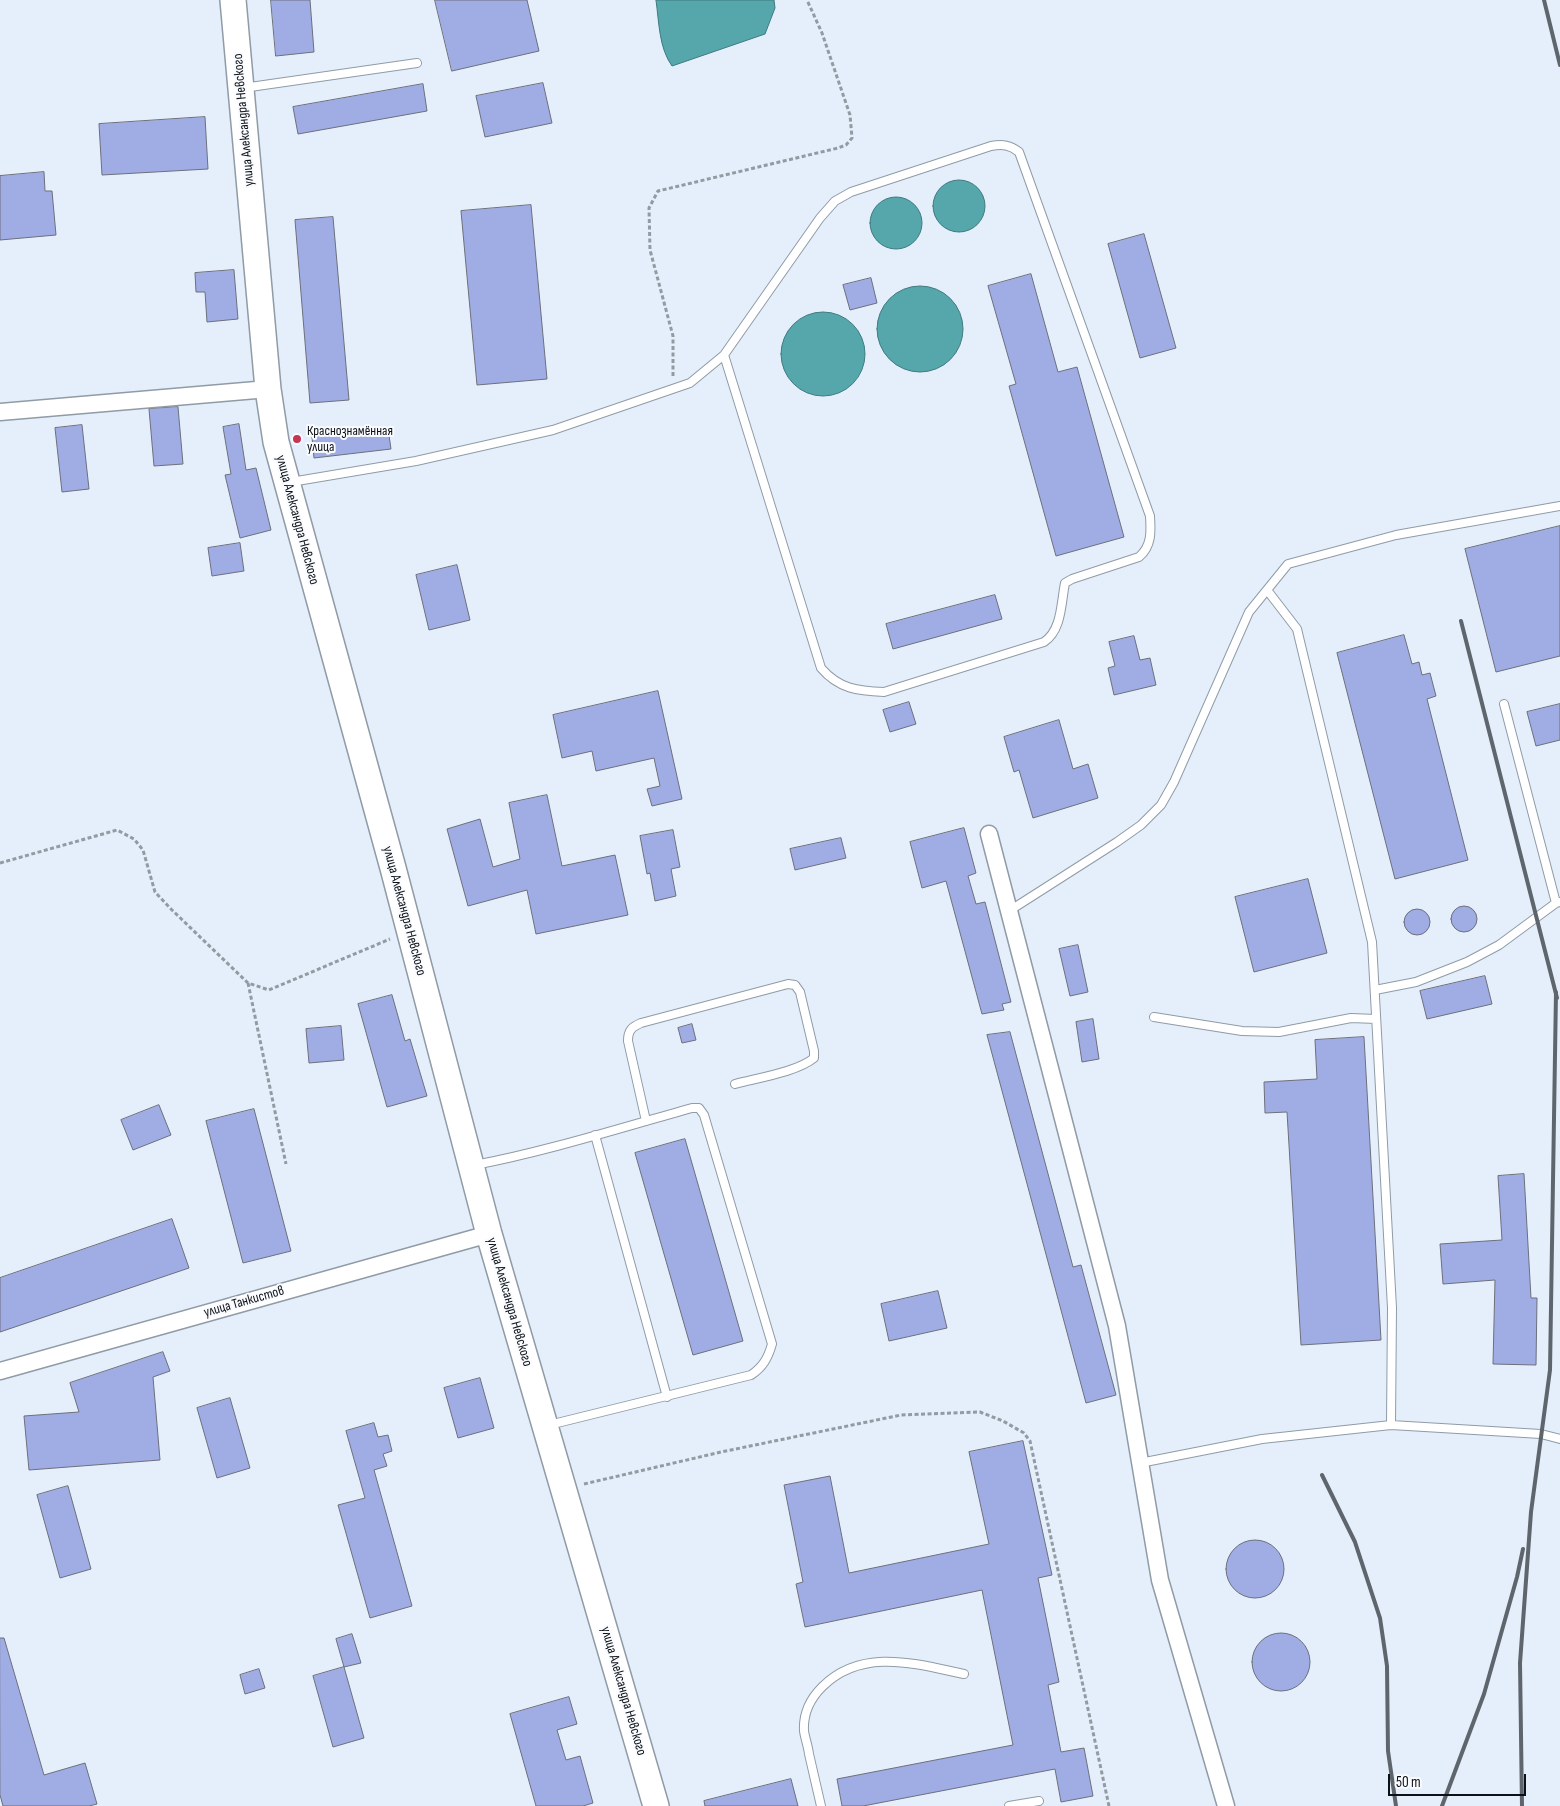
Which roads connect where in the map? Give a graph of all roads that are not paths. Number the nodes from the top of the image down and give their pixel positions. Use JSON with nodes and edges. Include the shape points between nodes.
{"nodes":[{"id":1,"x":233,"y":0,"type":"edge"},
{"id":2,"x":416,"y":63,"type":"dead end"},
{"id":3,"x":241,"y":88,"type":"junction"},
{"id":4,"x":724,"y":355,"type":"junction"},
{"id":5,"x":268,"y":390,"type":"junction"},
{"id":6,"x":0,"y":412,"type":"edge"},
{"id":7,"x":286,"y":483,"type":"junction"},
{"id":8,"x":1560,"y":506,"type":"edge"},
{"id":9,"x":1267,"y":590,"type":"junction"},
{"id":10,"x":1504,"y":704,"type":"dead end"},
{"id":11,"x":989,"y":834,"type":"dead end"},
{"id":12,"x":1558,"y":903,"type":"edge"},
{"id":13,"x":1009,"y":911,"type":"junction"},
{"id":14,"x":1375,"y":990,"type":"junction"},
{"id":15,"x":1154,"y":1017,"type":"dead end"},
{"id":16,"x":1376,"y":1019,"type":"junction"},
{"id":17,"x":735,"y":1084,"type":"dead end"},
{"id":18,"x":646,"y":1121,"type":"junction"},
{"id":19,"x":595,"y":1135,"type":"junction"},
{"id":20,"x":471,"y":1165,"type":"junction"},
{"id":21,"x":489,"y":1234,"type":"junction"},
{"id":22,"x":0,"y":1371,"type":"edge"},
{"id":23,"x":667,"y":1397,"type":"junction"},
{"id":24,"x":1391,"y":1425,"type":"junction"},
{"id":25,"x":545,"y":1426,"type":"junction"},
{"id":26,"x":1560,"y":1439,"type":"edge"},
{"id":27,"x":1140,"y":1463,"type":"junction"},
{"id":28,"x":964,"y":1674,"type":"dead end"},
{"id":29,"x":1039,"y":1801,"type":"dead end"},
{"id":30,"x":656,"y":1806,"type":"edge"},
{"id":31,"x":821,"y":1806,"type":"edge"},
{"id":32,"x":1009,"y":1806,"type":"edge"},
{"id":33,"x":1226,"y":1806,"type":"edge"}],
"edges":[{"from":1,"to":3,"type":"main road","name":"улица Александра Невского"},
{"from":2,"to":3,"type":"lane"},
{"from":3,"to":5,"type":"main road","name":"улица Александра Невского"},
{"from":4,"to":4,"type":"lane","via":[[835,201],[851,192],[991,146],[1012,146],[1019,152],[1150,516],[1150,542],[1146,552],[1065,583],[1057,628],[1044,642],[884,692],[848,688],[830,679],[821,668]]},
{"from":4,"to":7,"type":"lane","via":[[690,383],[553,430],[416,461]]},
{"from":5,"to":6,"type":"street"},
{"from":5,"to":7,"type":"main road","name":"улица Александра Невского"},
{"from":7,"to":20,"type":"main road","name":"улица Александра Невского"},
{"from":8,"to":9,"type":"lane","via":[[1396,535],[1288,564]]},
{"from":9,"to":13,"type":"lane","via":[[1249,612],[1161,805],[1117,842]]},
{"from":9,"to":14,"type":"lane","via":[[1296,630],[1372,942]]},
{"from":10,"to":12,"type":"lane"},
{"from":11,"to":13,"type":"street"},
{"from":12,"to":14,"type":"lane","via":[[1499,945],[1468,962],[1416,982]]},
{"from":13,"to":27,"type":"street","via":[[1117,1326]]},
{"from":14,"to":16,"type":"lane"},
{"from":15,"to":16,"type":"lane","via":[[1242,1031],[1279,1032],[1350,1018]]},
{"from":16,"to":24,"type":"lane","via":[[1392,1308]]},
{"from":17,"to":18,"type":"lane","via":[[797,1067],[814,1058],[800,992],[795,985],[788,984],[633,1027],[628,1033],[628,1041]]},
{"from":18,"to":19,"type":"lane"},
{"from":18,"to":23,"type":"lane","via":[[692,1108],[699,1108],[704,1115],[772,1344],[769,1357],[751,1376]]},
{"from":19,"to":20,"type":"lane"},
{"from":19,"to":23,"type":"lane"},
{"from":20,"to":21,"type":"main road","name":"улица Александра Невского"},
{"from":21,"to":22,"type":"street","name":"улица Танкистов"},
{"from":21,"to":25,"type":"main road","name":"улица Александра Невского"},
{"from":23,"to":25,"type":"lane"},
{"from":24,"to":26,"type":"lane","via":[[1541,1434]]},
{"from":24,"to":27,"type":"lane","via":[[1262,1439]]},
{"from":25,"to":30,"type":"main road","name":"улица Александра Невского"},
{"from":27,"to":33,"type":"street","via":[[1160,1580]]},
{"from":28,"to":31,"type":"lane","via":[[897,1661],[869,1662],[827,1682],[806,1709],[804,1731]]},
{"from":29,"to":32,"type":"lane"}]}
